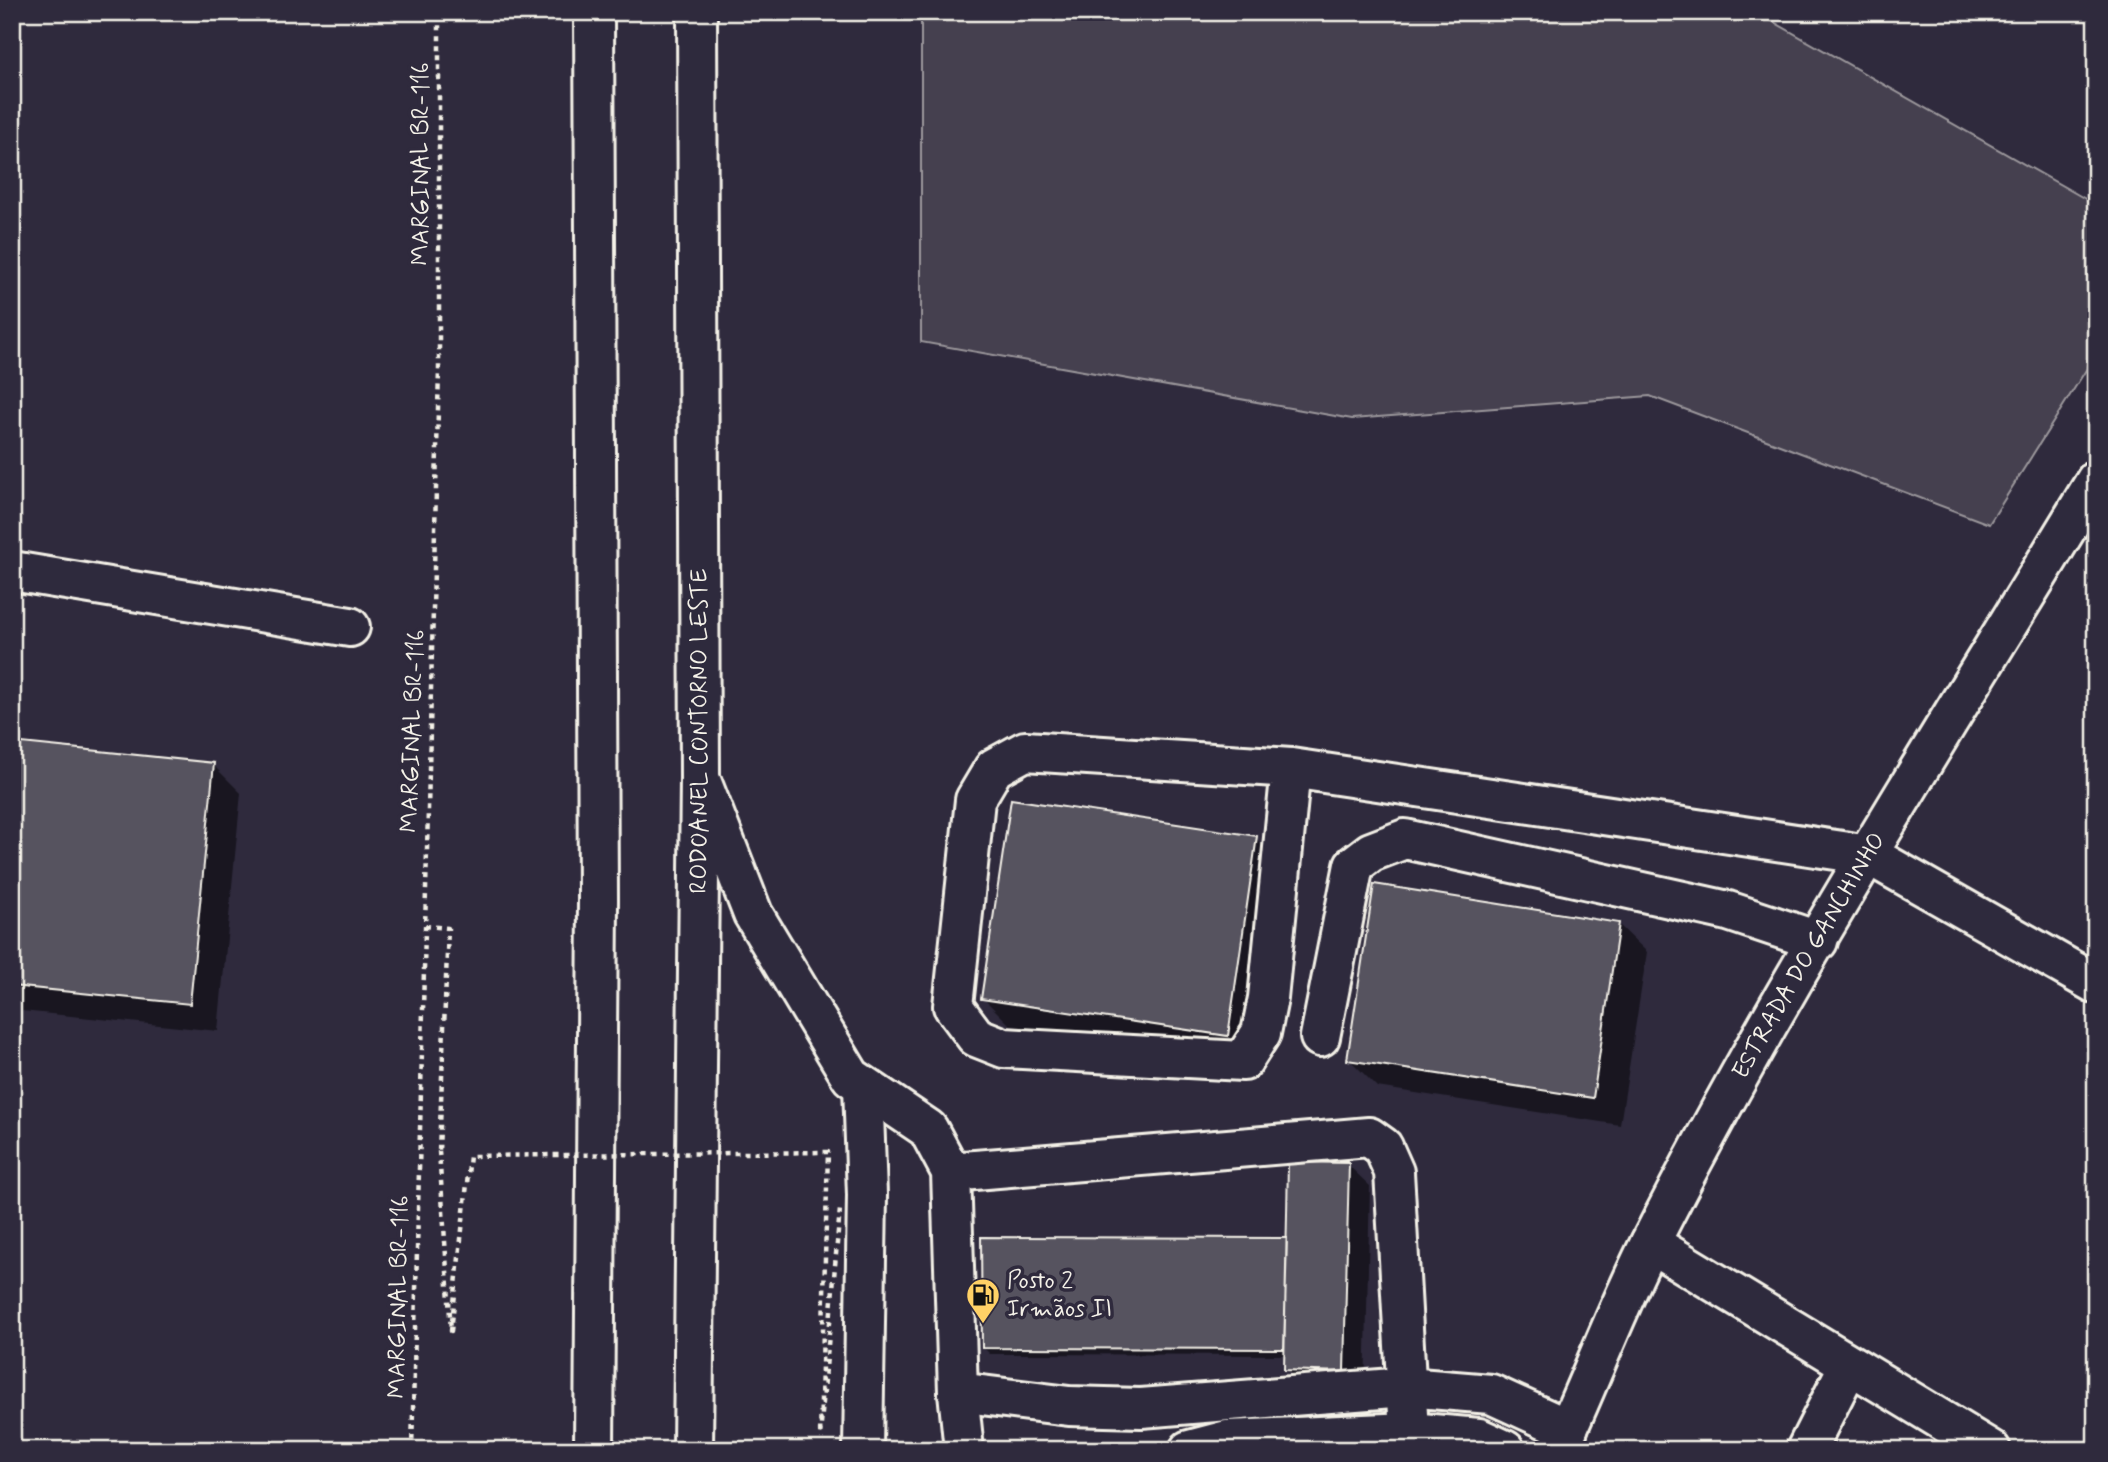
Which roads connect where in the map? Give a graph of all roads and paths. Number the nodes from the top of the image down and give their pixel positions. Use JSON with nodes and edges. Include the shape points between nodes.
{"nodes":[{"id":1,"x":439,"y":12,"type":"edge"},
{"id":2,"x":594,"y":12,"type":"edge"},
{"id":3,"x":697,"y":12,"type":"edge"},
{"id":4,"x":2096,"y":480,"type":"edge"},
{"id":5,"x":12,"y":571,"type":"edge"},
{"id":6,"x":350,"y":627,"type":"dead end"},
{"id":7,"x":1291,"y":768,"type":"junction"},
{"id":8,"x":700,"y":778,"type":"junction"},
{"id":9,"x":1869,"y":855,"type":"junction"},
{"id":10,"x":425,"y":926,"type":"junction"},
{"id":11,"x":1818,"y":941,"type":"junction"},
{"id":12,"x":2096,"y":985,"type":"edge"},
{"id":13,"x":1320,"y":1037,"type":"dead end"},
{"id":14,"x":863,"y":1086,"type":"junction"},
{"id":15,"x":951,"y":1172,"type":"junction"},
{"id":16,"x":840,"y":1209,"type":"dead end"},
{"id":17,"x":1650,"y":1242,"type":"junction"},
{"id":18,"x":1849,"y":1365,"type":"junction"},
{"id":19,"x":1406,"y":1387,"type":"junction"},
{"id":20,"x":958,"y":1392,"type":"junction"},
{"id":21,"x":1409,"y":1432,"type":"junction"},
{"id":22,"x":1563,"y":1439,"type":"edge"},
{"id":23,"x":1228,"y":1445,"type":"edge"},
{"id":24,"x":412,"y":1450,"type":"edge"},
{"id":25,"x":594,"y":1450,"type":"edge"},
{"id":26,"x":692,"y":1450,"type":"edge"},
{"id":27,"x":863,"y":1450,"type":"edge"},
{"id":28,"x":964,"y":1450,"type":"edge"},
{"id":29,"x":1189,"y":1450,"type":"edge"},
{"id":30,"x":1506,"y":1450,"type":"edge"},
{"id":31,"x":1806,"y":1450,"type":"edge"},
{"id":32,"x":1991,"y":1450,"type":"edge"}],
"edges":[{"from":1,"to":10,"type":"path","name":"MARGINAL BR-116","via":[[439,369]]},
{"from":2,"to":25,"type":"main road","via":[[598,872]]},
{"from":3,"to":8,"type":"main road","name":"RODOANEL CONTORNO LESTE"},
{"from":4,"to":9,"type":"main road","name":"ESTRADA DO GANCHINHO"},
{"from":5,"to":6,"type":"main road"},
{"from":7,"to":7,"type":"main road","via":[[1268,998],[1261,1033],[1243,1061],[1004,1048],[976,1037],[953,1006],[975,800],[994,768],[1025,751]]},
{"from":7,"to":9,"type":"main road"},
{"from":8,"to":14,"type":"main road","via":[[752,914],[851,1077]]},
{"from":8,"to":26,"type":"main road","name":"RODOANEL CONTORNO LESTE"},
{"from":9,"to":11,"type":"main road","name":"ESTRADA DO GANCHINHO"},
{"from":9,"to":12,"type":"main road"},
{"from":10,"to":16,"type":"path","bridge":true,"via":[[448,928],[439,1151],[451,1331],[470,1156],[828,1152],[820,1436]]},
{"from":10,"to":24,"type":"path","name":"MARGINAL BR-116"},
{"from":11,"to":13,"type":"main road","via":[[1728,911],[1405,839],[1354,864]]},
{"from":11,"to":17,"type":"main road","name":"ESTRADA DO GANCHINHO"},
{"from":14,"to":15,"type":"main road","via":[[928,1129]]},
{"from":14,"to":27,"type":"main road","via":[[867,1195]]},
{"from":15,"to":19,"type":"main road","via":[[1369,1137],[1383,1147],[1394,1171]]},
{"from":15,"to":20,"type":"main road"},
{"from":17,"to":18,"type":"main road"},
{"from":17,"to":22,"type":"main road","name":"ESTRADA DO GANCHINHO"},
{"from":18,"to":31,"type":"main road"},
{"from":18,"to":32,"type":"main road"},
{"from":19,"to":20,"type":"main road","via":[[1140,1408],[1069,1406]]},
{"from":19,"to":21,"type":"main road"},
{"from":19,"to":22,"type":"main road","via":[[1491,1394]]},
{"from":20,"to":28,"type":"main road"},
{"from":21,"to":23,"type":"main road"},
{"from":21,"to":30,"type":"main road","via":[[1479,1438]]},
{"from":23,"to":29,"type":"main road"}]}
